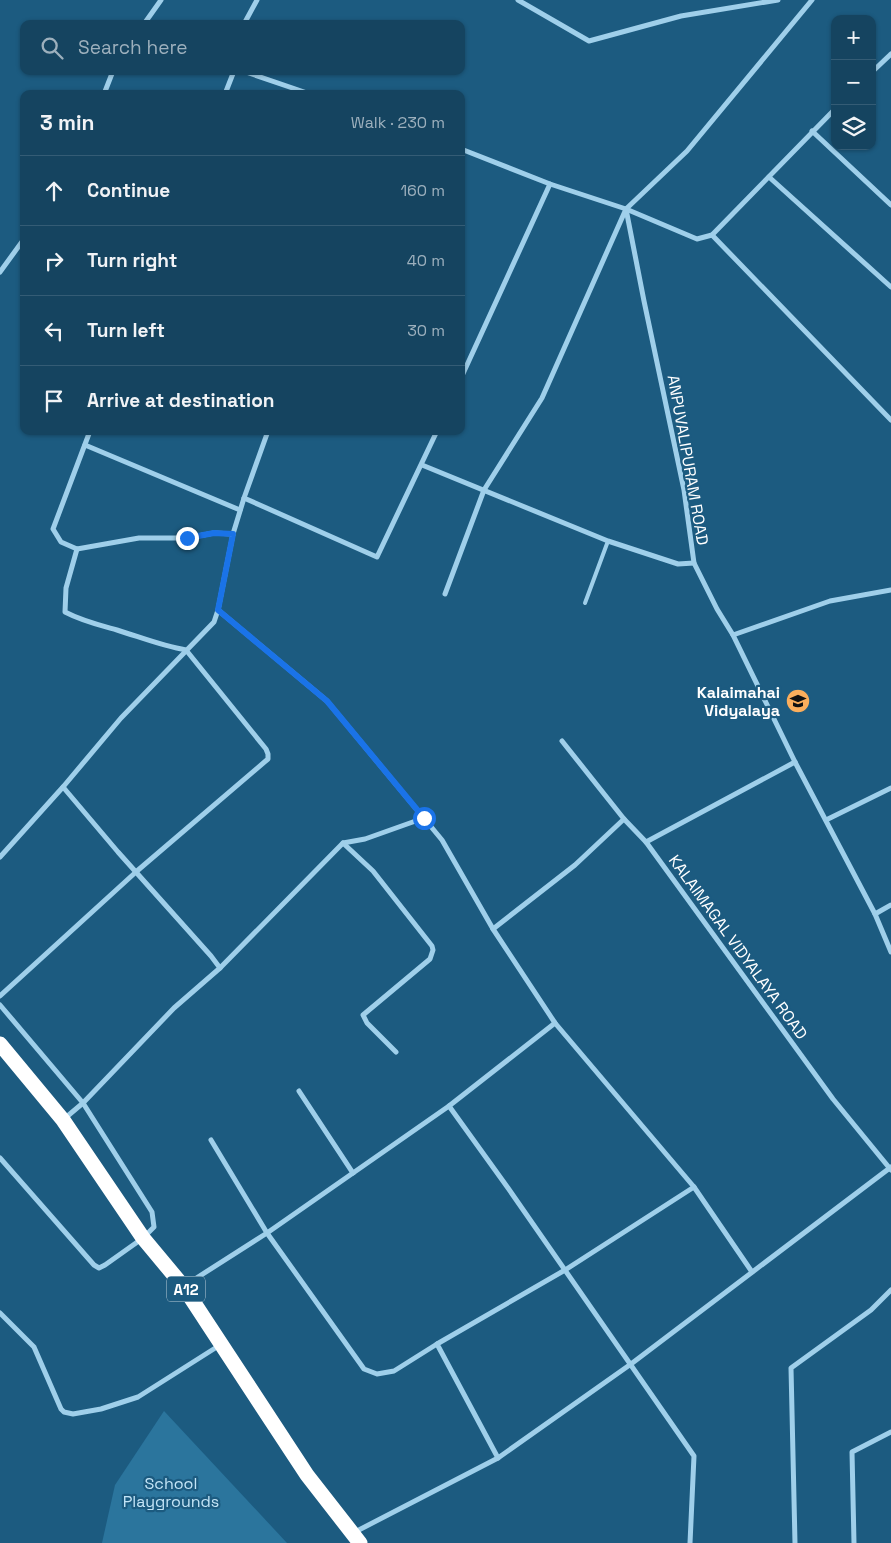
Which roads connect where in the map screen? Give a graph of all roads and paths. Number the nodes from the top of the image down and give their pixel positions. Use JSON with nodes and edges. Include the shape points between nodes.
{"nodes":[{"id":1,"x":161,"y":0,"type":"edge"},
{"id":2,"x":257,"y":0,"type":"edge"},
{"id":3,"x":518,"y":0,"type":"edge"},
{"id":4,"x":778,"y":0,"type":"edge"},
{"id":5,"x":812,"y":0,"type":"edge"},
{"id":6,"x":147,"y":20,"type":"edge"},
{"id":7,"x":246,"y":20,"type":"edge"},
{"id":8,"x":891,"y":54,"type":"edge"},
{"id":9,"x":876,"y":68,"type":"edge"},
{"id":10,"x":111,"y":75,"type":"edge"},
{"id":11,"x":232,"y":75,"type":"edge"},
{"id":12,"x":255,"y":75,"type":"edge"},
{"id":13,"x":106,"y":90,"type":"edge"},
{"id":14,"x":227,"y":90,"type":"edge"},
{"id":15,"x":298,"y":90,"type":"edge"},
{"id":16,"x":831,"y":113,"type":"edge"},
{"id":17,"x":812,"y":132,"type":"junction"},
{"id":18,"x":465,"y":151,"type":"edge"},
{"id":19,"x":769,"y":177,"type":"junction"},
{"id":20,"x":550,"y":184,"type":"junction"},
{"id":21,"x":891,"y":205,"type":"edge"},
{"id":22,"x":626,"y":209,"type":"junction"},
{"id":23,"x":712,"y":235,"type":"junction"},
{"id":24,"x":20,"y":244,"type":"edge"},
{"id":25,"x":0,"y":272,"type":"edge"},
{"id":26,"x":891,"y":287,"type":"edge"},
{"id":27,"x":465,"y":369,"type":"edge"},
{"id":28,"x":891,"y":420,"type":"edge"},
{"id":29,"x":89,"y":435,"type":"edge"},
{"id":30,"x":267,"y":435,"type":"edge"},
{"id":31,"x":435,"y":435,"type":"edge"},
{"id":32,"x":85,"y":446,"type":"junction"},
{"id":33,"x":422,"y":465,"type":"junction"},
{"id":34,"x":484,"y":490,"type":"junction"},
{"id":35,"x":244,"y":498,"type":"junction"},
{"id":36,"x":240,"y":510,"type":"junction"},
{"id":37,"x":233,"y":534,"type":"junction"},
{"id":38,"x":608,"y":541,"type":"junction"},
{"id":39,"x":77,"y":549,"type":"junction"},
{"id":40,"x":694,"y":563,"type":"junction"},
{"id":41,"x":891,"y":590,"type":"edge"},
{"id":42,"x":445,"y":594,"type":"dead end"},
{"id":43,"x":585,"y":603,"type":"dead end"},
{"id":44,"x":218,"y":610,"type":"junction"},
{"id":45,"x":732,"y":635,"type":"junction"},
{"id":46,"x":186,"y":650,"type":"junction"},
{"id":47,"x":562,"y":741,"type":"dead end"},
{"id":48,"x":795,"y":762,"type":"junction"},
{"id":49,"x":63,"y":787,"type":"junction"},
{"id":50,"x":891,"y":788,"type":"edge"},
{"id":51,"x":424,"y":818,"type":"junction"},
{"id":52,"x":624,"y":819,"type":"junction"},
{"id":53,"x":826,"y":820,"type":"junction"},
{"id":54,"x":646,"y":842,"type":"junction"},
{"id":55,"x":343,"y":843,"type":"junction"},
{"id":56,"x":0,"y":858,"type":"edge"},
{"id":57,"x":136,"y":871,"type":"junction"},
{"id":58,"x":891,"y":905,"type":"edge"},
{"id":59,"x":874,"y":914,"type":"junction"},
{"id":60,"x":493,"y":929,"type":"junction"},
{"id":61,"x":891,"y":952,"type":"edge"},
{"id":62,"x":220,"y":968,"type":"junction"},
{"id":63,"x":0,"y":996,"type":"edge"},
{"id":64,"x":0,"y":1005,"type":"edge"},
{"id":65,"x":555,"y":1023,"type":"junction"},
{"id":66,"x":0,"y":1044,"type":"edge"},
{"id":67,"x":396,"y":1052,"type":"dead end"},
{"id":68,"x":300,"y":1090,"type":"dead end"},
{"id":69,"x":82,"y":1103,"type":"junction"},
{"id":70,"x":449,"y":1106,"type":"junction"},
{"id":71,"x":63,"y":1120,"type":"junction"},
{"id":72,"x":211,"y":1140,"type":"dead end"},
{"id":73,"x":0,"y":1158,"type":"edge"},
{"id":74,"x":891,"y":1168,"type":"edge"},
{"id":75,"x":353,"y":1173,"type":"junction"},
{"id":76,"x":694,"y":1187,"type":"junction"},
{"id":77,"x":267,"y":1233,"type":"junction"},
{"id":78,"x":143,"y":1238,"type":"junction"},
{"id":79,"x":565,"y":1270,"type":"junction"},
{"id":80,"x":752,"y":1272,"type":"junction"},
{"id":81,"x":183,"y":1286,"type":"junction"},
{"id":82,"x":891,"y":1290,"type":"edge"},
{"id":83,"x":0,"y":1313,"type":"edge"},
{"id":84,"x":222,"y":1343,"type":"junction"},
{"id":85,"x":437,"y":1344,"type":"junction"},
{"id":86,"x":631,"y":1364,"type":"junction"},
{"id":87,"x":891,"y":1432,"type":"edge"},
{"id":88,"x":498,"y":1458,"type":"junction"},
{"id":89,"x":357,"y":1538,"type":"edge"},
{"id":90,"x":690,"y":1543,"type":"edge"},
{"id":91,"x":795,"y":1543,"type":"edge"},
{"id":92,"x":854,"y":1543,"type":"edge"}],
"edges":[{"from":1,"to":6,"type":"street"},
{"from":2,"to":7,"type":"street"},
{"from":3,"to":4,"type":"street","via":[[589,41],[681,16]]},
{"from":5,"to":22,"type":"street","via":[[687,151]]},
{"from":8,"to":9,"type":"street"},
{"from":10,"to":13,"type":"street"},
{"from":11,"to":14,"type":"street"},
{"from":12,"to":15,"type":"street"},
{"from":16,"to":17,"type":"street"},
{"from":17,"to":19,"type":"street"},
{"from":17,"to":21,"type":"street"},
{"from":18,"to":20,"type":"street"},
{"from":19,"to":23,"type":"street"},
{"from":19,"to":26,"type":"street"},
{"from":20,"to":22,"type":"street"},
{"from":20,"to":27,"type":"street"},
{"from":22,"to":23,"type":"street","via":[[697,239]]},
{"from":22,"to":34,"type":"street","via":[[542,398]]},
{"from":22,"to":40,"type":"street","name":"ANPUVALIPURAM ROAD","via":[[684,490]]},
{"from":23,"to":28,"type":"street"},
{"from":24,"to":25,"type":"street"},
{"from":29,"to":32,"type":"street"},
{"from":30,"to":35,"type":"street"},
{"from":31,"to":33,"type":"street"},
{"from":32,"to":36,"type":"street"},
{"from":32,"to":39,"type":"street","via":[[53,529],[61,542]]},
{"from":33,"to":34,"type":"street"},
{"from":33,"to":35,"type":"street","via":[[377,557]]},
{"from":34,"to":38,"type":"street"},
{"from":34,"to":42,"type":"street"},
{"from":35,"to":36,"type":"street"},
{"from":36,"to":37,"type":"street"},
{"from":37,"to":39,"type":"street","via":[[139,538]]},
{"from":37,"to":44,"type":"street"},
{"from":38,"to":40,"type":"street","via":[[678,564]]},
{"from":38,"to":43,"type":"lane"},
{"from":39,"to":46,"type":"street","via":[[66,588],[65,612],[81,620]]},
{"from":40,"to":45,"type":"street","name":"ANPUVALIPURAM ROAD"},
{"from":41,"to":45,"type":"street","via":[[830,601]]},
{"from":44,"to":46,"type":"street","via":[[214,622]]},
{"from":44,"to":51,"type":"street","via":[[327,701]]},
{"from":45,"to":48,"type":"street","name":"ANPUVALIPURAM ROAD"},
{"from":46,"to":49,"type":"street","via":[[121,718]]},
{"from":46,"to":57,"type":"street","via":[[266,749],[268,759]]},
{"from":47,"to":52,"type":"street","name":"KALAIMAGAL VIDYALAYA ROAD"},
{"from":48,"to":53,"type":"street","name":"ANPUVALIPURAM ROAD"},
{"from":48,"to":54,"type":"street"},
{"from":49,"to":56,"type":"street"},
{"from":49,"to":57,"type":"street"},
{"from":50,"to":53,"type":"street"},
{"from":51,"to":55,"type":"street","via":[[365,839]]},
{"from":51,"to":60,"type":"street","via":[[442,840]]},
{"from":52,"to":54,"type":"street","name":"KALAIMAGAL VIDYALAYA ROAD"},
{"from":52,"to":60,"type":"street","via":[[575,866]]},
{"from":53,"to":59,"type":"street","name":"ANPUVALIPURAM ROAD"},
{"from":54,"to":74,"type":"street","name":"KALAIMAGAL VIDYALAYA ROAD","via":[[833,1099]]},
{"from":55,"to":62,"type":"street"},
{"from":55,"to":67,"type":"street","via":[[373,871],[432,946],[430,958],[363,1015]]},
{"from":57,"to":62,"type":"street"},
{"from":57,"to":63,"type":"street"},
{"from":58,"to":59,"type":"street"},
{"from":59,"to":61,"type":"street","name":"ANPUVALIPURAM ROAD"},
{"from":60,"to":65,"type":"street"},
{"from":62,"to":69,"type":"street","via":[[174,1008]]},
{"from":64,"to":69,"type":"street"},
{"from":65,"to":70,"type":"street"},
{"from":65,"to":76,"type":"street"},
{"from":66,"to":71,"type":"highway","number":"A12"},
{"from":68,"to":75,"type":"street"},
{"from":69,"to":71,"type":"street"},
{"from":69,"to":78,"type":"street","via":[[152,1212],[154,1226]]},
{"from":70,"to":75,"type":"street"},
{"from":70,"to":79,"type":"street"},
{"from":71,"to":78,"type":"highway","number":"A12"},
{"from":72,"to":77,"type":"street"},
{"from":73,"to":78,"type":"street","via":[[94,1266],[105,1265]]},
{"from":74,"to":80,"type":"street"},
{"from":75,"to":77,"type":"street"},
{"from":76,"to":79,"type":"street"},
{"from":76,"to":80,"type":"street"},
{"from":77,"to":81,"type":"street"},
{"from":77,"to":85,"type":"street","via":[[364,1369],[377,1374],[394,1371]]},
{"from":78,"to":81,"type":"highway","number":"A12"},
{"from":79,"to":85,"type":"street"},
{"from":79,"to":86,"type":"street"},
{"from":80,"to":86,"type":"street"},
{"from":81,"to":84,"type":"highway","number":"A12"},
{"from":82,"to":91,"type":"street","via":[[871,1310],[791,1368]]},
{"from":83,"to":84,"type":"street","via":[[34,1347],[61,1409],[74,1414],[138,1397]]},
{"from":84,"to":89,"type":"highway","number":"A12","via":[[307,1475]]},
{"from":85,"to":88,"type":"street"},
{"from":86,"to":88,"type":"street"},
{"from":86,"to":90,"type":"street","via":[[694,1456]]},
{"from":87,"to":92,"type":"street","via":[[852,1452]]},
{"from":88,"to":89,"type":"street"}]}
